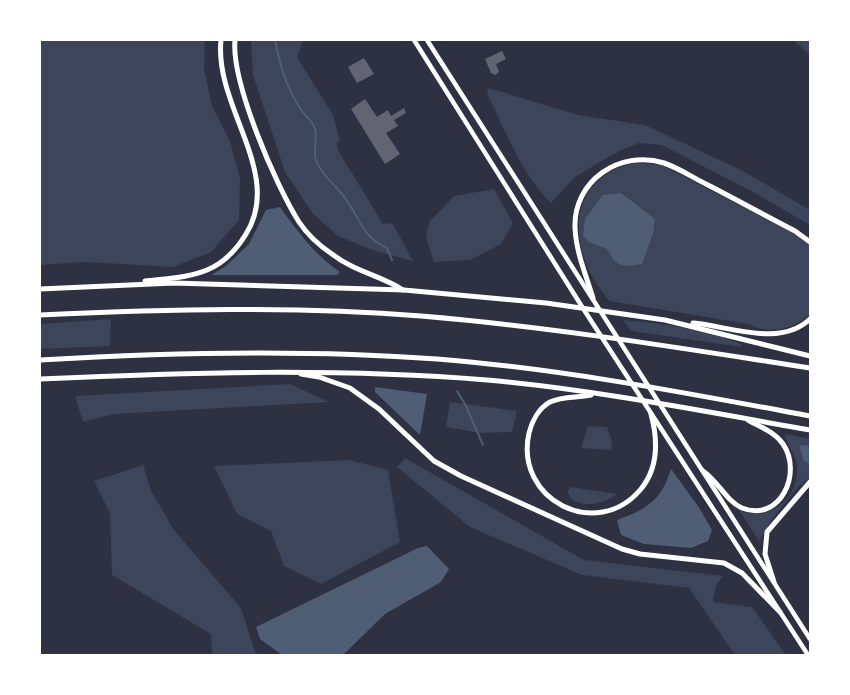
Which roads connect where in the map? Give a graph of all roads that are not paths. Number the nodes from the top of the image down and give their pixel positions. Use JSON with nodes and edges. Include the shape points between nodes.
{"nodes":[{"id":1,"x":221,"y":40,"type":"edge"},
{"id":2,"x":235,"y":40,"type":"edge"},
{"id":3,"x":414,"y":40,"type":"edge"},
{"id":4,"x":427,"y":40,"type":"edge"},
{"id":5,"x":810,"y":242,"type":"edge"},
{"id":6,"x":112,"y":285,"type":"junction"},
{"id":7,"x":40,"y":290,"type":"edge"},
{"id":8,"x":404,"y":290,"type":"junction"},
{"id":9,"x":593,"y":298,"type":"junction"},
{"id":10,"x":40,"y":316,"type":"edge"},
{"id":11,"x":810,"y":319,"type":"edge"},
{"id":12,"x":666,"y":320,"type":"junction"},
{"id":13,"x":810,"y":356,"type":"edge"},
{"id":14,"x":40,"y":360,"type":"edge"},
{"id":15,"x":810,"y":368,"type":"edge"},
{"id":16,"x":283,"y":371,"type":"junction"},
{"id":17,"x":40,"y":379,"type":"edge"},
{"id":18,"x":596,"y":394,"type":"junction"},
{"id":19,"x":651,"y":414,"type":"junction"},
{"id":20,"x":810,"y":416,"type":"edge"},
{"id":21,"x":743,"y":418,"type":"junction"},
{"id":22,"x":810,"y":430,"type":"edge"},
{"id":23,"x":703,"y":471,"type":"junction"},
{"id":24,"x":810,"y":482,"type":"edge"},
{"id":25,"x":774,"y":582,"type":"junction"},
{"id":26,"x":780,"y":612,"type":"junction"},
{"id":27,"x":810,"y":639,"type":"edge"},
{"id":28,"x":808,"y":655,"type":"edge"}],
"edges":[{"from":1,"to":6,"type":"highway","via":[[221,69],[225,86],[253,160],[256,177],[258,205],[250,229],[232,254],[202,274]]},
{"from":2,"to":8,"type":"highway","via":[[239,76],[264,153],[300,223],[314,239],[347,265]]},
{"from":3,"to":19,"type":"highway"},
{"from":4,"to":9,"type":"highway"},
{"from":5,"to":9,"type":"highway","via":[[672,166],[648,160],[622,162],[594,178],[576,212],[576,242]]},
{"from":6,"to":7,"type":"highway"},
{"from":6,"to":8,"type":"highway","via":[[174,283]]},
{"from":8,"to":12,"type":"highway","via":[[556,304]]},
{"from":9,"to":23,"type":"highway"},
{"from":10,"to":15,"type":"highway","via":[[279,309],[419,316],[572,331]]},
{"from":11,"to":12,"type":"highway","via":[[791,331],[771,334]]},
{"from":12,"to":13,"type":"highway"},
{"from":14,"to":20,"type":"highway","via":[[152,354],[328,353],[437,359],[604,379]]},
{"from":16,"to":17,"type":"highway"},
{"from":16,"to":18,"type":"highway","via":[[431,376]]},
{"from":16,"to":26,"type":"highway","via":[[319,377],[350,388],[379,409],[434,461],[604,542],[640,554],[724,563],[742,573]]},
{"from":18,"to":19,"type":"highway","via":[[560,398],[549,403],[535,417],[530,429],[527,452],[531,472],[545,494],[566,508],[596,513],[614,509],[635,496],[654,466],[656,443]]},
{"from":18,"to":21,"type":"highway"},
{"from":19,"to":26,"type":"highway"},
{"from":21,"to":22,"type":"highway"},
{"from":21,"to":23,"type":"highway","via":[[775,436],[790,456],[792,476],[784,494],[765,508],[751,510],[736,504]]},
{"from":23,"to":25,"type":"highway"},
{"from":24,"to":25,"type":"highway","via":[[768,532],[765,554]]},
{"from":25,"to":27,"type":"highway"},
{"from":26,"to":28,"type":"highway"}]}
